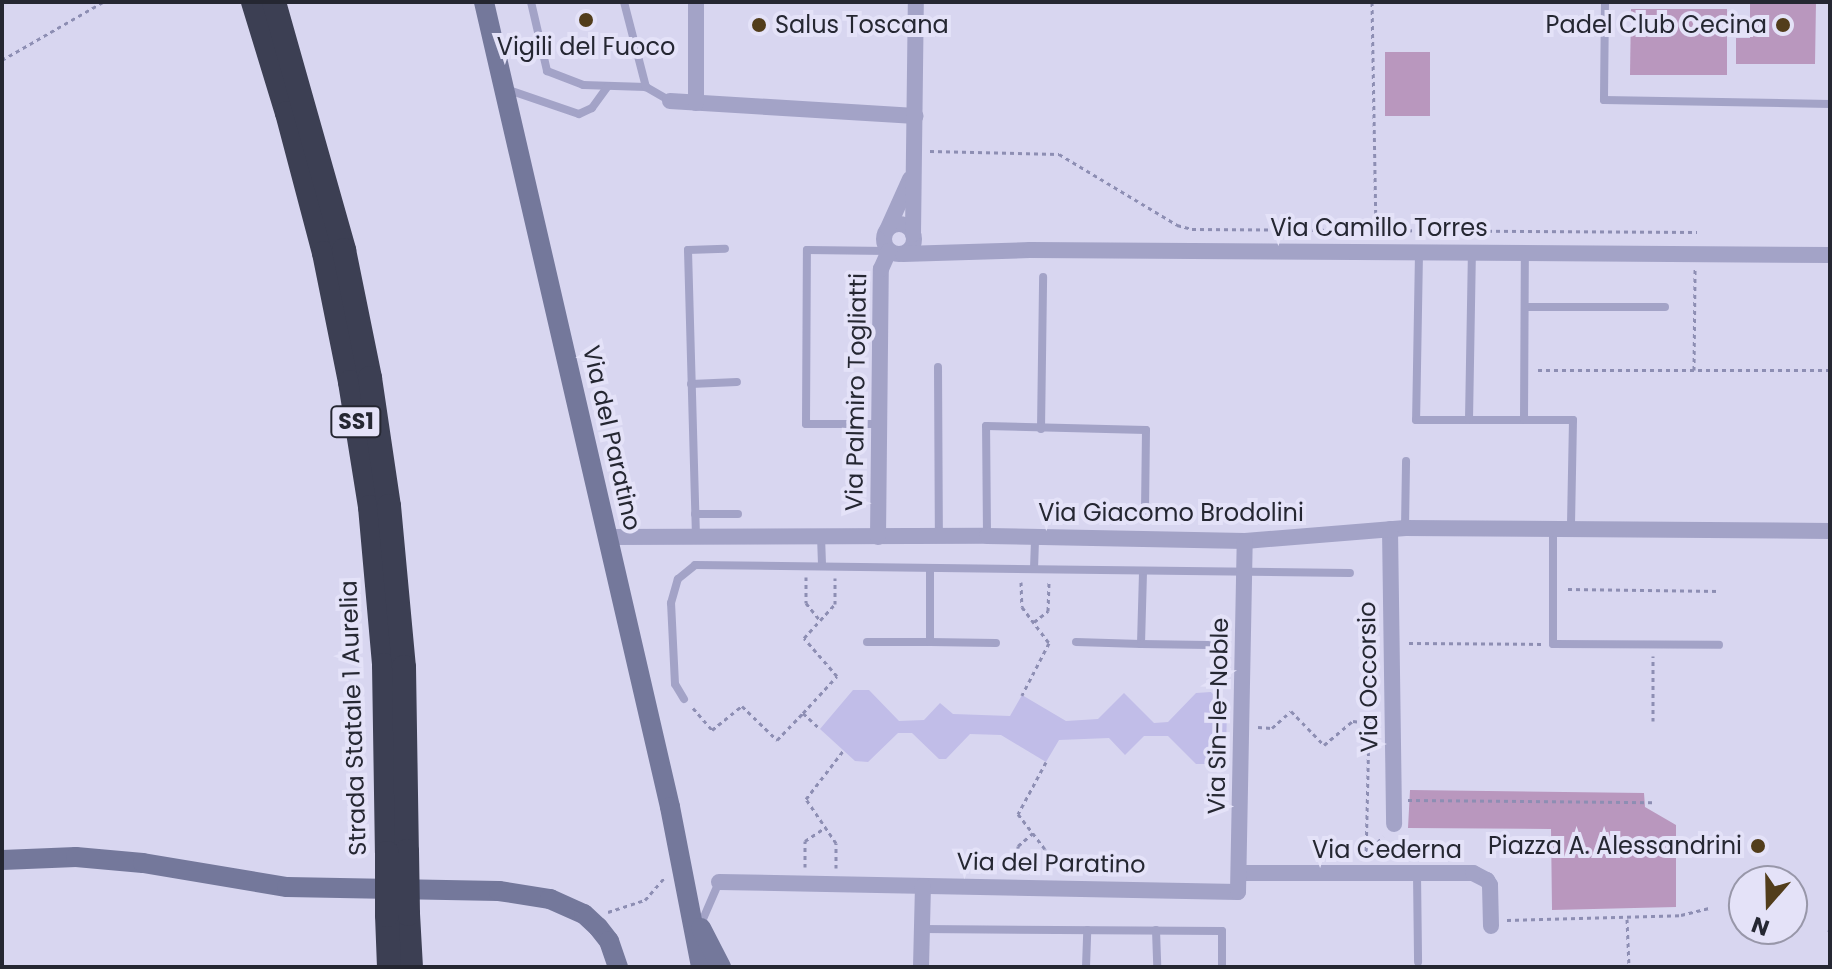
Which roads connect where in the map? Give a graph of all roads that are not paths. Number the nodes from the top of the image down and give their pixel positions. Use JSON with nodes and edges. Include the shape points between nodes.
{"nodes":[{"id":1,"x":253,"y":2,"type":"edge"},
{"id":2,"x":274,"y":2,"type":"edge"},
{"id":3,"x":484,"y":2,"type":"edge"},
{"id":4,"x":531,"y":2,"type":"edge"},
{"id":5,"x":624,"y":2,"type":"edge"},
{"id":6,"x":696,"y":2,"type":"edge"},
{"id":7,"x":916,"y":2,"type":"edge"},
{"id":8,"x":1605,"y":2,"type":"edge"},
{"id":9,"x":608,"y":86,"type":"junction"},
{"id":10,"x":646,"y":87,"type":"junction"},
{"id":11,"x":504,"y":89,"type":"junction"},
{"id":12,"x":670,"y":101,"type":"joint"},
{"id":13,"x":696,"y":103,"type":"junction"},
{"id":14,"x":1830,"y":104,"type":"edge"},
{"id":15,"x":916,"y":116,"type":"junction"},
{"id":16,"x":914,"y":171,"type":"junction"},
{"id":17,"x":888,"y":228,"type":"junction"},
{"id":18,"x":914,"y":237,"type":"junction"},
{"id":19,"x":725,"y":249,"type":"dead end"},
{"id":20,"x":896,"y":252,"type":"junction"},
{"id":21,"x":1419,"y":252,"type":"junction"},
{"id":22,"x":1472,"y":252,"type":"junction"},
{"id":23,"x":1525,"y":252,"type":"junction"},
{"id":24,"x":928,"y":253,"type":"junction"},
{"id":25,"x":1830,"y":255,"type":"edge"},
{"id":26,"x":1043,"y":277,"type":"dead end"},
{"id":27,"x":1526,"y":307,"type":"junction"},
{"id":28,"x":1665,"y":307,"type":"dead end"},
{"id":29,"x":938,"y":367,"type":"dead end"},
{"id":30,"x":737,"y":382,"type":"dead end"},
{"id":31,"x":691,"y":384,"type":"junction"},
{"id":32,"x":1469,"y":420,"type":"junction"},
{"id":33,"x":1524,"y":420,"type":"junction"},
{"id":34,"x":879,"y":424,"type":"junction"},
{"id":35,"x":1041,"y":429,"type":"junction"},
{"id":36,"x":1406,"y":461,"type":"dead end"},
{"id":37,"x":695,"y":514,"type":"junction"},
{"id":38,"x":738,"y":514,"type":"dead end"},
{"id":39,"x":1145,"y":516,"type":"dead end"},
{"id":40,"x":1398,"y":528,"type":"junction"},
{"id":41,"x":1553,"y":528,"type":"junction"},
{"id":42,"x":1571,"y":528,"type":"junction"},
{"id":43,"x":1830,"y":531,"type":"edge"},
{"id":44,"x":821,"y":536,"type":"junction"},
{"id":45,"x":939,"y":536,"type":"junction"},
{"id":46,"x":987,"y":536,"type":"junction"},
{"id":47,"x":608,"y":537,"type":"junction"},
{"id":48,"x":696,"y":537,"type":"junction"},
{"id":49,"x":878,"y":537,"type":"junction"},
{"id":50,"x":1035,"y":537,"type":"junction"},
{"id":51,"x":1245,"y":541,"type":"junction"},
{"id":52,"x":822,"y":566,"type":"junction"},
{"id":53,"x":930,"y":568,"type":"junction"},
{"id":54,"x":1034,"y":569,"type":"junction"},
{"id":55,"x":1143,"y":571,"type":"junction"},
{"id":56,"x":1244,"y":572,"type":"junction"},
{"id":57,"x":1350,"y":573,"type":"dead end"},
{"id":58,"x":867,"y":642,"type":"dead end"},
{"id":59,"x":930,"y":642,"type":"junction"},
{"id":60,"x":1076,"y":642,"type":"dead end"},
{"id":61,"x":996,"y":643,"type":"dead end"},
{"id":62,"x":1141,"y":644,"type":"junction"},
{"id":63,"x":1208,"y":645,"type":"dead end"},
{"id":64,"x":1719,"y":645,"type":"dead end"},
{"id":65,"x":684,"y":699,"type":"road end"},
{"id":66,"x":1394,"y":824,"type":"road end"},
{"id":67,"x":397,"y":852,"type":"junction"},
{"id":68,"x":2,"y":860,"type":"edge"},
{"id":69,"x":1239,"y":873,"type":"junction"},
{"id":70,"x":1417,"y":874,"type":"junction"},
{"id":71,"x":719,"y":882,"type":"joint"},
{"id":72,"x":923,"y":886,"type":"junction"},
{"id":73,"x":685,"y":887,"type":"junction"},
{"id":74,"x":1238,"y":892,"type":"joint"},
{"id":75,"x":398,"y":914,"type":"junction"},
{"id":76,"x":1491,"y":923,"type":"road end"},
{"id":77,"x":700,"y":926,"type":"junction"},
{"id":78,"x":922,"y":929,"type":"junction"},
{"id":79,"x":1087,"y":930,"type":"junction"},
{"id":80,"x":1156,"y":930,"type":"junction"},
{"id":81,"x":1418,"y":962,"type":"dead end"},
{"id":82,"x":389,"y":967,"type":"edge"},
{"id":83,"x":411,"y":967,"type":"edge"},
{"id":84,"x":618,"y":967,"type":"edge"},
{"id":85,"x":701,"y":967,"type":"edge"},
{"id":86,"x":721,"y":967,"type":"edge"},
{"id":87,"x":921,"y":967,"type":"edge"},
{"id":88,"x":1086,"y":967,"type":"edge"},
{"id":89,"x":1157,"y":967,"type":"edge"},
{"id":90,"x":1222,"y":967,"type":"edge"}],
"edges":[{"from":1,"to":67,"type":"highway","name":"Strada Statale 1 Aurelia","number":"SS1","via":[[324,253],[367,491]]},
{"from":2,"to":67,"type":"highway","name":"Strada Statale 1 Aurelia","number":"SS1","via":[[344,250],[389,506],[404,667]]},
{"from":3,"to":11,"type":"main road","name":"Via del Paratino"},
{"from":4,"to":9,"type":"lane","via":[[547,71],[583,85]]},
{"from":5,"to":10,"type":"lane"},
{"from":6,"to":13,"type":"street"},
{"from":7,"to":15,"type":"street"},
{"from":8,"to":14,"type":"lane","via":[[1604,100]]},
{"from":9,"to":10,"type":"lane"},
{"from":9,"to":11,"type":"lane","via":[[592,108],[579,114]]},
{"from":10,"to":12,"type":"lane"},
{"from":11,"to":47,"type":"main road","name":"Via del Paratino"},
{"from":12,"to":13,"type":"street"},
{"from":13,"to":15,"type":"street"},
{"from":15,"to":16,"type":"street"},
{"from":16,"to":17,"type":"street"},
{"from":16,"to":18,"type":"street"},
{"from":17,"to":18,"type":"street","via":[[902,224]]},
{"from":17,"to":20,"type":"street","via":[[884,242]]},
{"from":18,"to":20,"type":"street"},
{"from":18,"to":24,"type":"street"},
{"from":19,"to":31,"type":"lane","via":[[688,250]]},
{"from":20,"to":24,"type":"street","name":"Via Camillo Torres"},
{"from":20,"to":34,"type":"street","name":"Via Palmiro Togliatti","via":[[881,269]]},
{"from":20,"to":34,"type":"lane","via":[[807,250],[806,424]]},
{"from":21,"to":22,"type":"street","name":"Via Camillo Torres"},
{"from":21,"to":24,"type":"street","name":"Via Camillo Torres"},
{"from":21,"to":32,"type":"lane","via":[[1416,420]]},
{"from":22,"to":23,"type":"street","name":"Via Camillo Torres"},
{"from":22,"to":32,"type":"lane"},
{"from":23,"to":25,"type":"street","name":"Via Camillo Torres"},
{"from":23,"to":27,"type":"lane"},
{"from":26,"to":35,"type":"lane"},
{"from":27,"to":28,"type":"lane"},
{"from":27,"to":33,"type":"lane"},
{"from":29,"to":45,"type":"lane"},
{"from":30,"to":31,"type":"lane"},
{"from":31,"to":37,"type":"lane"},
{"from":32,"to":33,"type":"lane"},
{"from":33,"to":42,"type":"lane","via":[[1573,420]]},
{"from":34,"to":49,"type":"street","name":"Via Palmiro Togliatti"},
{"from":35,"to":39,"type":"lane","via":[[1146,430]]},
{"from":35,"to":46,"type":"lane","via":[[986,426]]},
{"from":36,"to":40,"type":"lane"},
{"from":37,"to":38,"type":"lane"},
{"from":37,"to":48,"type":"lane"},
{"from":40,"to":41,"type":"street","name":"Via Giacomo Brodolini"},
{"from":40,"to":51,"type":"street","name":"Via Giacomo Brodolini"},
{"from":40,"to":66,"type":"street","name":"Via Occorsio","via":[[1390,643]]},
{"from":41,"to":42,"type":"street","name":"Via Giacomo Brodolini"},
{"from":41,"to":64,"type":"lane","via":[[1553,644]]},
{"from":42,"to":43,"type":"street","name":"Via Giacomo Brodolini"},
{"from":44,"to":48,"type":"street","name":"Via Giacomo Brodolini"},
{"from":44,"to":49,"type":"street","name":"Via Giacomo Brodolini"},
{"from":44,"to":52,"type":"lane"},
{"from":45,"to":46,"type":"street","name":"Via Giacomo Brodolini"},
{"from":45,"to":49,"type":"street","name":"Via Giacomo Brodolini"},
{"from":46,"to":50,"type":"street","name":"Via Giacomo Brodolini"},
{"from":47,"to":48,"type":"street","name":"Via Giacomo Brodolini"},
{"from":47,"to":73,"type":"main road","name":"Via del Paratino"},
{"from":50,"to":51,"type":"street","name":"Via Giacomo Brodolini"},
{"from":50,"to":54,"type":"lane"},
{"from":51,"to":56,"type":"street","name":"Via Sin-le-Noble"},
{"from":52,"to":53,"type":"lane"},
{"from":52,"to":65,"type":"lane","via":[[695,565],[678,579],[671,603],[675,684]]},
{"from":53,"to":54,"type":"lane"},
{"from":53,"to":59,"type":"lane"},
{"from":54,"to":55,"type":"lane"},
{"from":55,"to":56,"type":"lane"},
{"from":55,"to":62,"type":"lane"},
{"from":56,"to":57,"type":"lane"},
{"from":56,"to":69,"type":"street","name":"Via Sin-le-Noble"},
{"from":58,"to":59,"type":"lane"},
{"from":59,"to":61,"type":"lane"},
{"from":60,"to":62,"type":"lane"},
{"from":62,"to":63,"type":"lane"},
{"from":67,"to":75,"type":"highway","name":"Strada Statale 1 Aurelia","number":"SS1","bridge":true},
{"from":68,"to":84,"type":"main road","via":[[76,857],[316,889],[499,891],[550,899],[584,914],[609,941]]},
{"from":69,"to":70,"type":"street","name":"Via Cederna"},
{"from":69,"to":74,"type":"street","name":"Via Sin-le-Noble"},
{"from":70,"to":76,"type":"street","name":"Via Cederna","via":[[1473,873],[1487,880]]},
{"from":70,"to":81,"type":"lane"},
{"from":71,"to":72,"type":"street","name":"Via del Paratino"},
{"from":71,"to":77,"type":"lane"},
{"from":72,"to":74,"type":"street","name":"Via del Paratino"},
{"from":72,"to":78,"type":"street"},
{"from":73,"to":77,"type":"main road"},
{"from":73,"to":85,"type":"main road"},
{"from":75,"to":82,"type":"highway","name":"Strada Statale 1 Aurelia","number":"SS1"},
{"from":75,"to":83,"type":"highway","name":"Strada Statale 1 Aurelia","number":"SS1"},
{"from":77,"to":86,"type":"main road"},
{"from":78,"to":79,"type":"lane"},
{"from":78,"to":87,"type":"street"},
{"from":79,"to":80,"type":"lane"},
{"from":79,"to":88,"type":"lane"},
{"from":80,"to":89,"type":"lane"},
{"from":80,"to":90,"type":"lane","via":[[1222,931]]}]}
